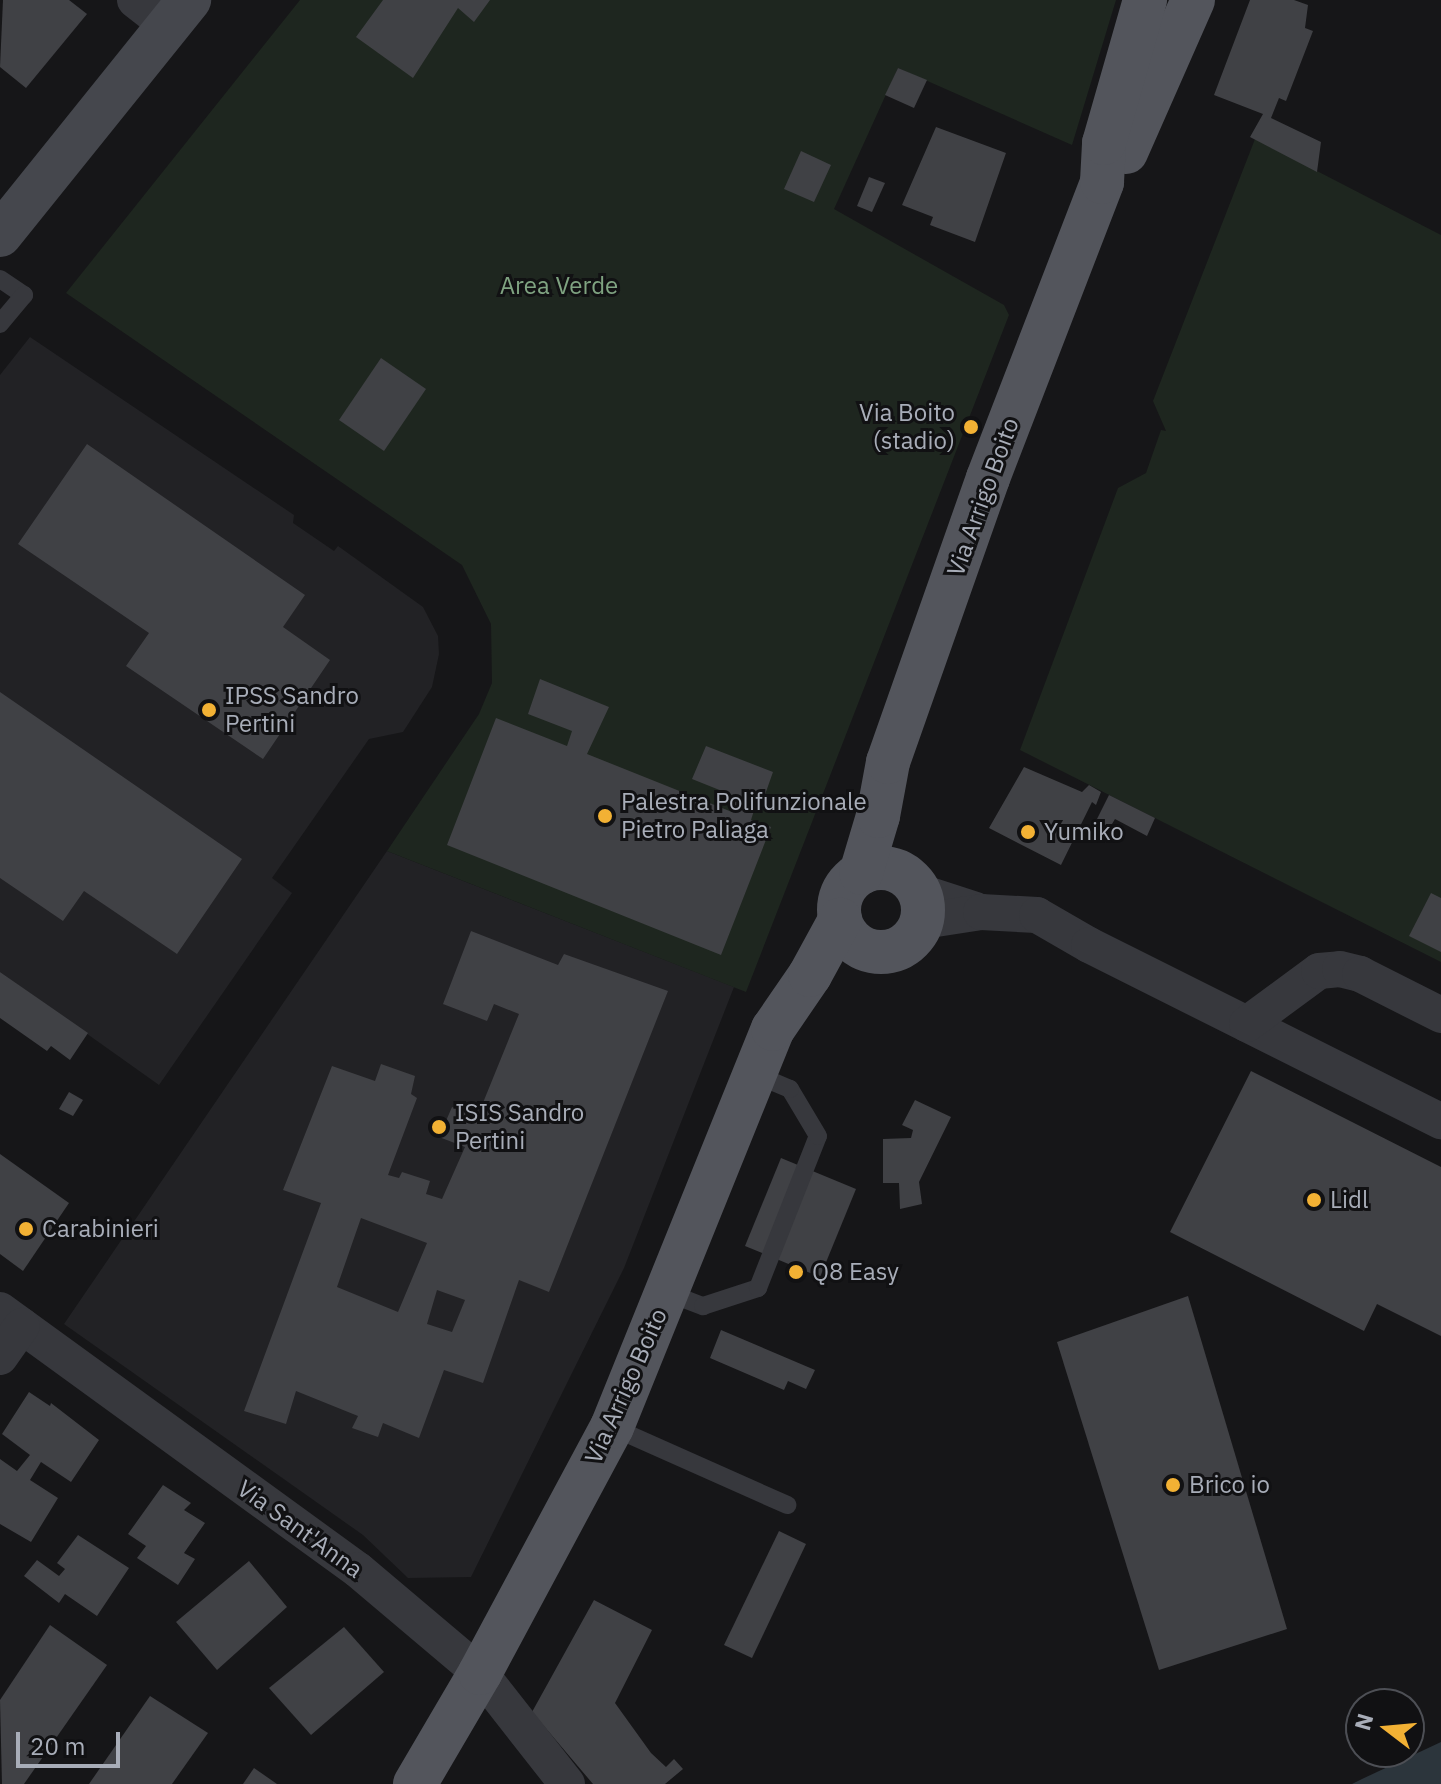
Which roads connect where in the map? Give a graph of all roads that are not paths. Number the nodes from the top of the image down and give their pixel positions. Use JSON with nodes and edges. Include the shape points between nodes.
{"nodes":[{"id":1,"x":1145,"y":0,"type":"edge"},
{"id":2,"x":1193,"y":0,"type":"edge"},
{"id":3,"x":164,"y":9,"type":"edge"},
{"id":4,"x":1102,"y":182,"type":"junction"},
{"id":5,"x":0,"y":235,"type":"edge"},
{"id":6,"x":0,"y":279,"type":"edge"},
{"id":7,"x":0,"y":324,"type":"edge"},
{"id":8,"x":898,"y":888,"type":"junction"},
{"id":9,"x":847,"y":931,"type":"junction"},
{"id":10,"x":1441,"y":1015,"type":"edge"},
{"id":11,"x":1247,"y":1024,"type":"junction"},
{"id":12,"x":754,"y":1074,"type":"junction"},
{"id":13,"x":1441,"y":1121,"type":"edge"},
{"id":14,"x":666,"y":1292,"type":"junction"},
{"id":15,"x":11,"y":1318,"type":"edge"},
{"id":16,"x":0,"y":1357,"type":"edge"},
{"id":17,"x":612,"y":1427,"type":"junction"},
{"id":18,"x":787,"y":1505,"type":"dead end"},
{"id":19,"x":480,"y":1673,"type":"junction"},
{"id":20,"x":415,"y":1784,"type":"edge"},
{"id":21,"x":567,"y":1784,"type":"edge"}],
"edges":[{"from":1,"to":4,"type":"main road","name":"Via Arrigo Boito","via":[[1104,143]]},
{"from":2,"to":4,"type":"main road","name":"Via Arrigo Boito","via":[[1126,152]]},
{"from":3,"to":5,"type":"main road"},
{"from":4,"to":8,"type":"main road","name":"Via Arrigo Boito","via":[[888,762],[878,816]]},
{"from":6,"to":7,"type":"lane","via":[[24,295]]},
{"from":8,"to":9,"type":"main road","name":"Via Arrigo Boito","via":[[842,893]]},
{"from":8,"to":9,"type":"main road","via":[[917,934],[894,951],[866,950]]},
{"from":8,"to":11,"type":"street","via":[[981,912],[1037,915]]},
{"from":9,"to":12,"type":"main road","name":"Via Arrigo Boito","via":[[773,1029]]},
{"from":10,"to":11,"type":"street","via":[[1340,969],[1319,971]]},
{"from":11,"to":13,"type":"street"},
{"from":12,"to":14,"type":"main road","name":"Via Arrigo Boito"},
{"from":12,"to":14,"type":"lane","via":[[790,1089],[818,1136],[758,1288],[703,1306]]},
{"from":14,"to":17,"type":"main road","name":"Via Arrigo Boito"},
{"from":15,"to":16,"type":"street"},
{"from":15,"to":19,"type":"street","name":"Via Sant'Anna","via":[[358,1570]]},
{"from":17,"to":18,"type":"lane"},
{"from":17,"to":19,"type":"main road","name":"Via Arrigo Boito"},
{"from":19,"to":20,"type":"main road","name":"Via Arrigo Boito"},
{"from":19,"to":21,"type":"street","name":"Via Sant'Anna"}]}
